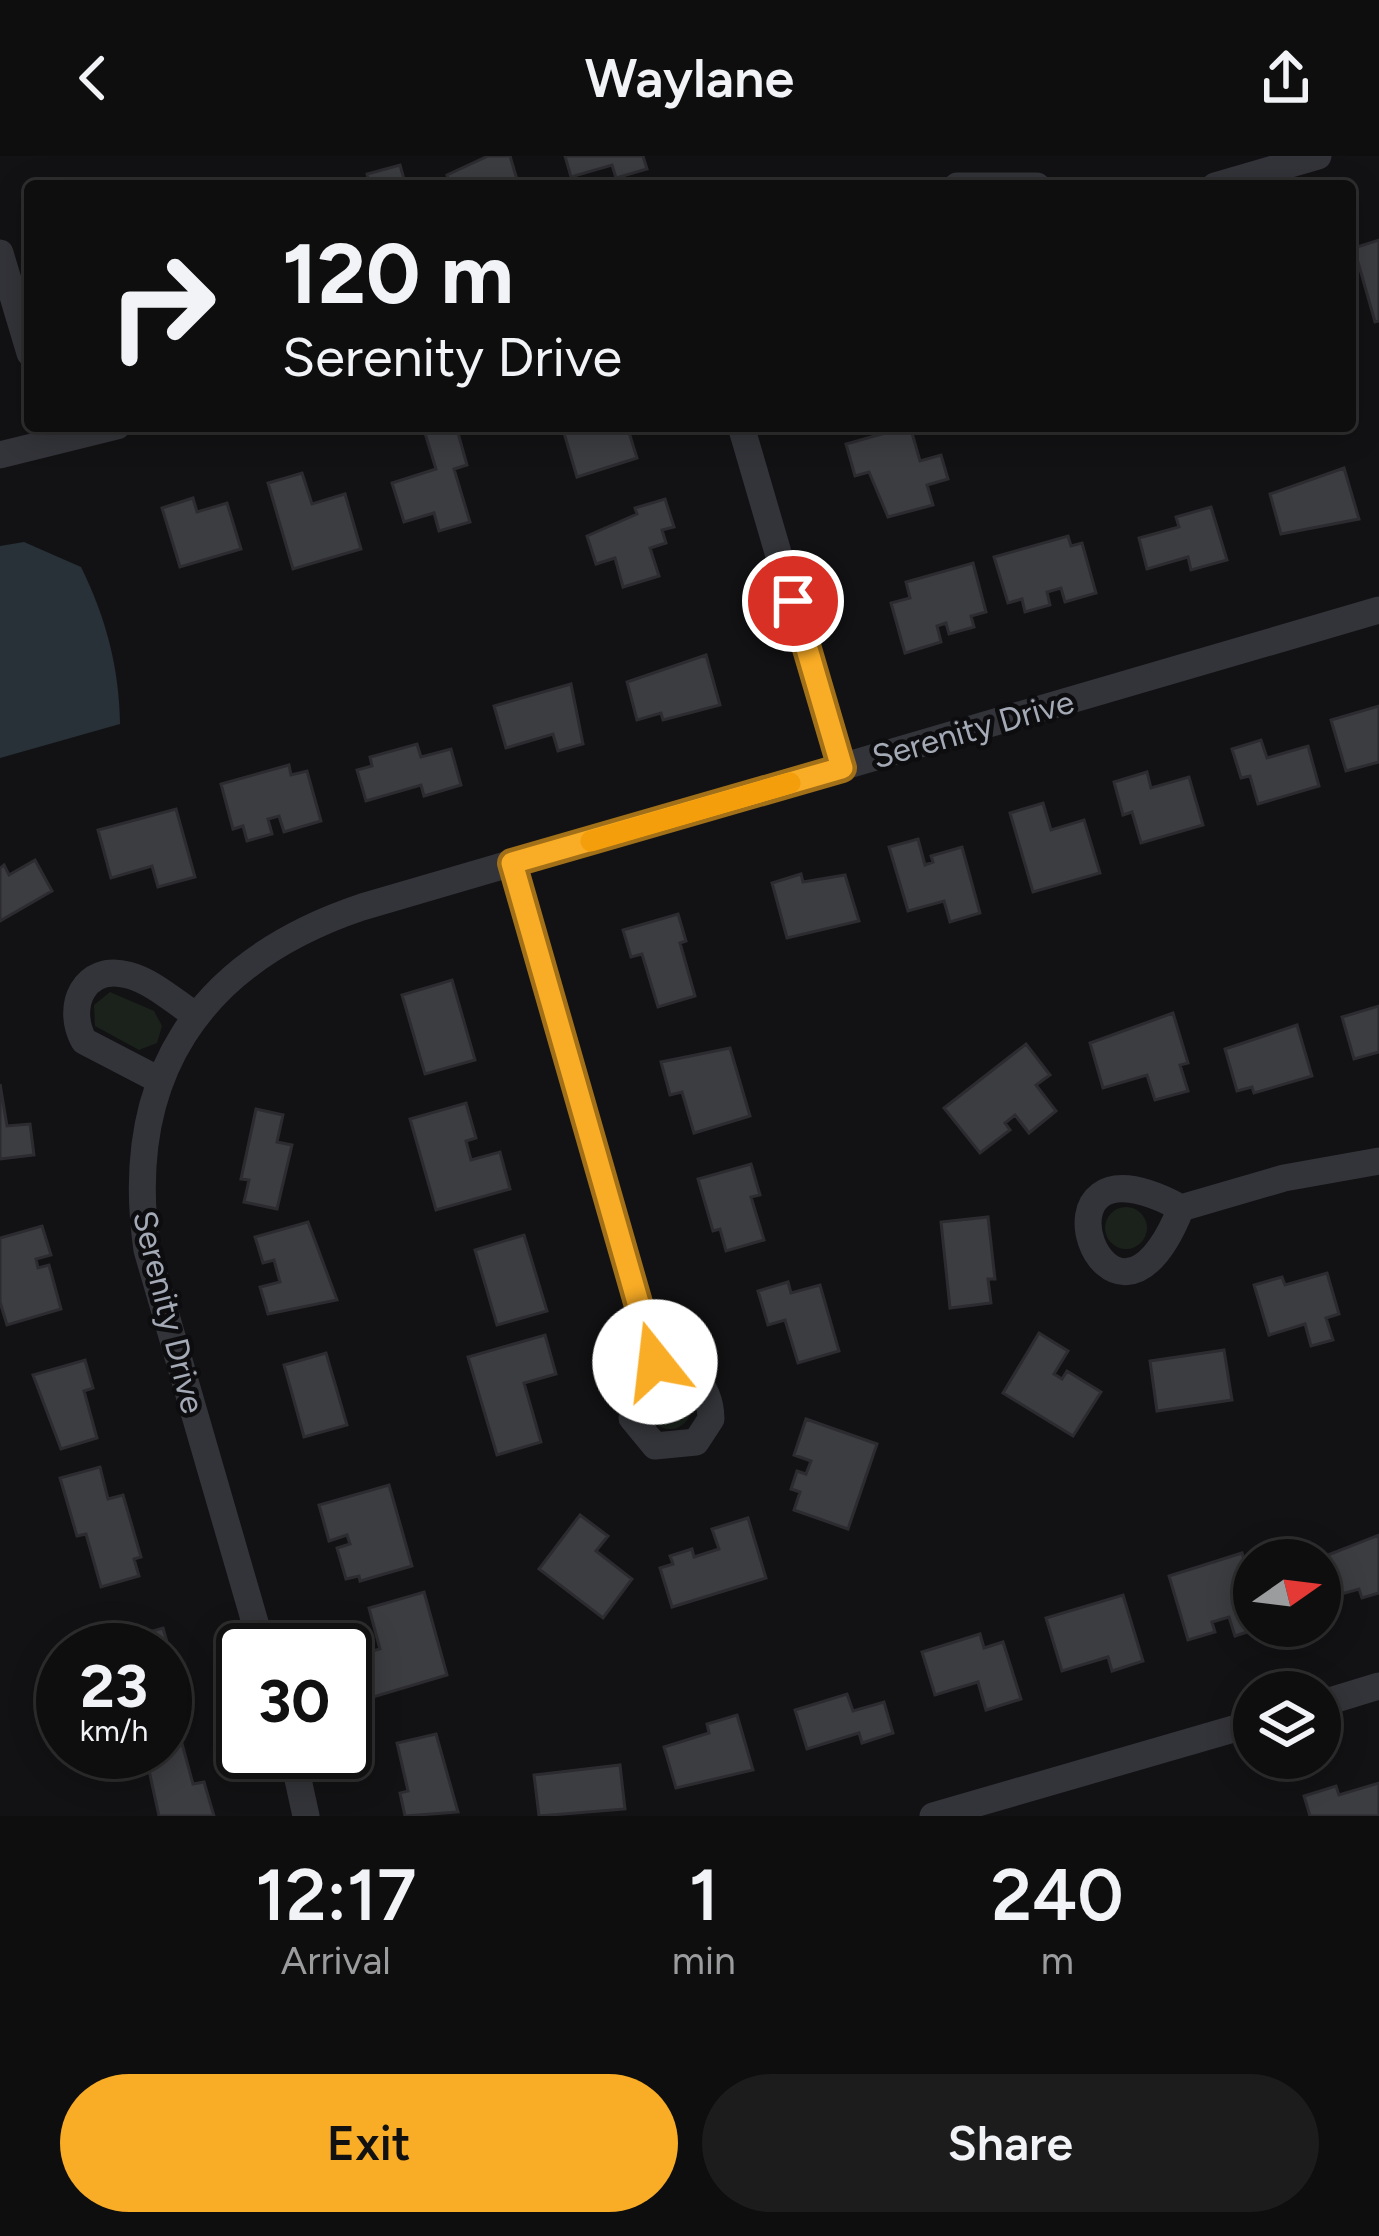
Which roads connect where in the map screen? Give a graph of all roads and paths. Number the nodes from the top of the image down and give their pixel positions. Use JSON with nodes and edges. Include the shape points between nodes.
{"nodes":[{"id":1,"x":1318,"y":156,"type":"edge"},
{"id":2,"x":1236,"y":180,"type":"edge"},
{"id":3,"x":0,"y":253,"type":"edge"},
{"id":4,"x":24,"y":333,"type":"edge"},
{"id":5,"x":743,"y":432,"type":"edge"},
{"id":6,"x":54,"y":435,"type":"edge"},
{"id":7,"x":0,"y":455,"type":"edge"},
{"id":8,"x":1379,"y":610,"type":"edge"},
{"id":9,"x":842,"y":768,"type":"junction"},
{"id":10,"x":512,"y":863,"type":"junction"},
{"id":11,"x":195,"y":1016,"type":"junction"},
{"id":12,"x":159,"y":1080,"type":"junction"},
{"id":13,"x":1379,"y":1161,"type":"edge"},
{"id":14,"x":1180,"y":1208,"type":"dead end"},
{"id":15,"x":655,"y":1362,"type":"dead end"},
{"id":16,"x":254,"y":1623,"type":"edge"},
{"id":17,"x":1379,"y":1686,"type":"edge"},
{"id":18,"x":1341,"y":1698,"type":"edge"},
{"id":19,"x":1233,"y":1729,"type":"edge"},
{"id":20,"x":298,"y":1779,"type":"edge"},
{"id":21,"x":306,"y":1816,"type":"edge"},
{"id":22,"x":933,"y":1816,"type":"edge"}],
"edges":[{"from":1,"to":2,"type":"street"},
{"from":3,"to":4,"type":"street"},
{"from":5,"to":9,"type":"street"},
{"from":6,"to":7,"type":"street"},
{"from":8,"to":9,"type":"street","name":"Serenity Drive"},
{"from":9,"to":10,"type":"street","name":"Serenity Drive"},
{"from":10,"to":11,"type":"street","name":"Serenity Drive","via":[[324,920],[246,964]]},
{"from":10,"to":15,"type":"street"},
{"from":11,"to":12,"type":"street","name":"Serenity Drive"},
{"from":11,"to":12,"type":"street","via":[[126,974],[95,978],[78,994],[75,1020],[84,1041]]},
{"from":12,"to":16,"type":"street","name":"Serenity Drive","via":[[140,1158],[147,1250]]},
{"from":13,"to":14,"type":"street"},
{"from":17,"to":18,"type":"street"},
{"from":19,"to":22,"type":"street"},
{"from":20,"to":21,"type":"street"}]}
